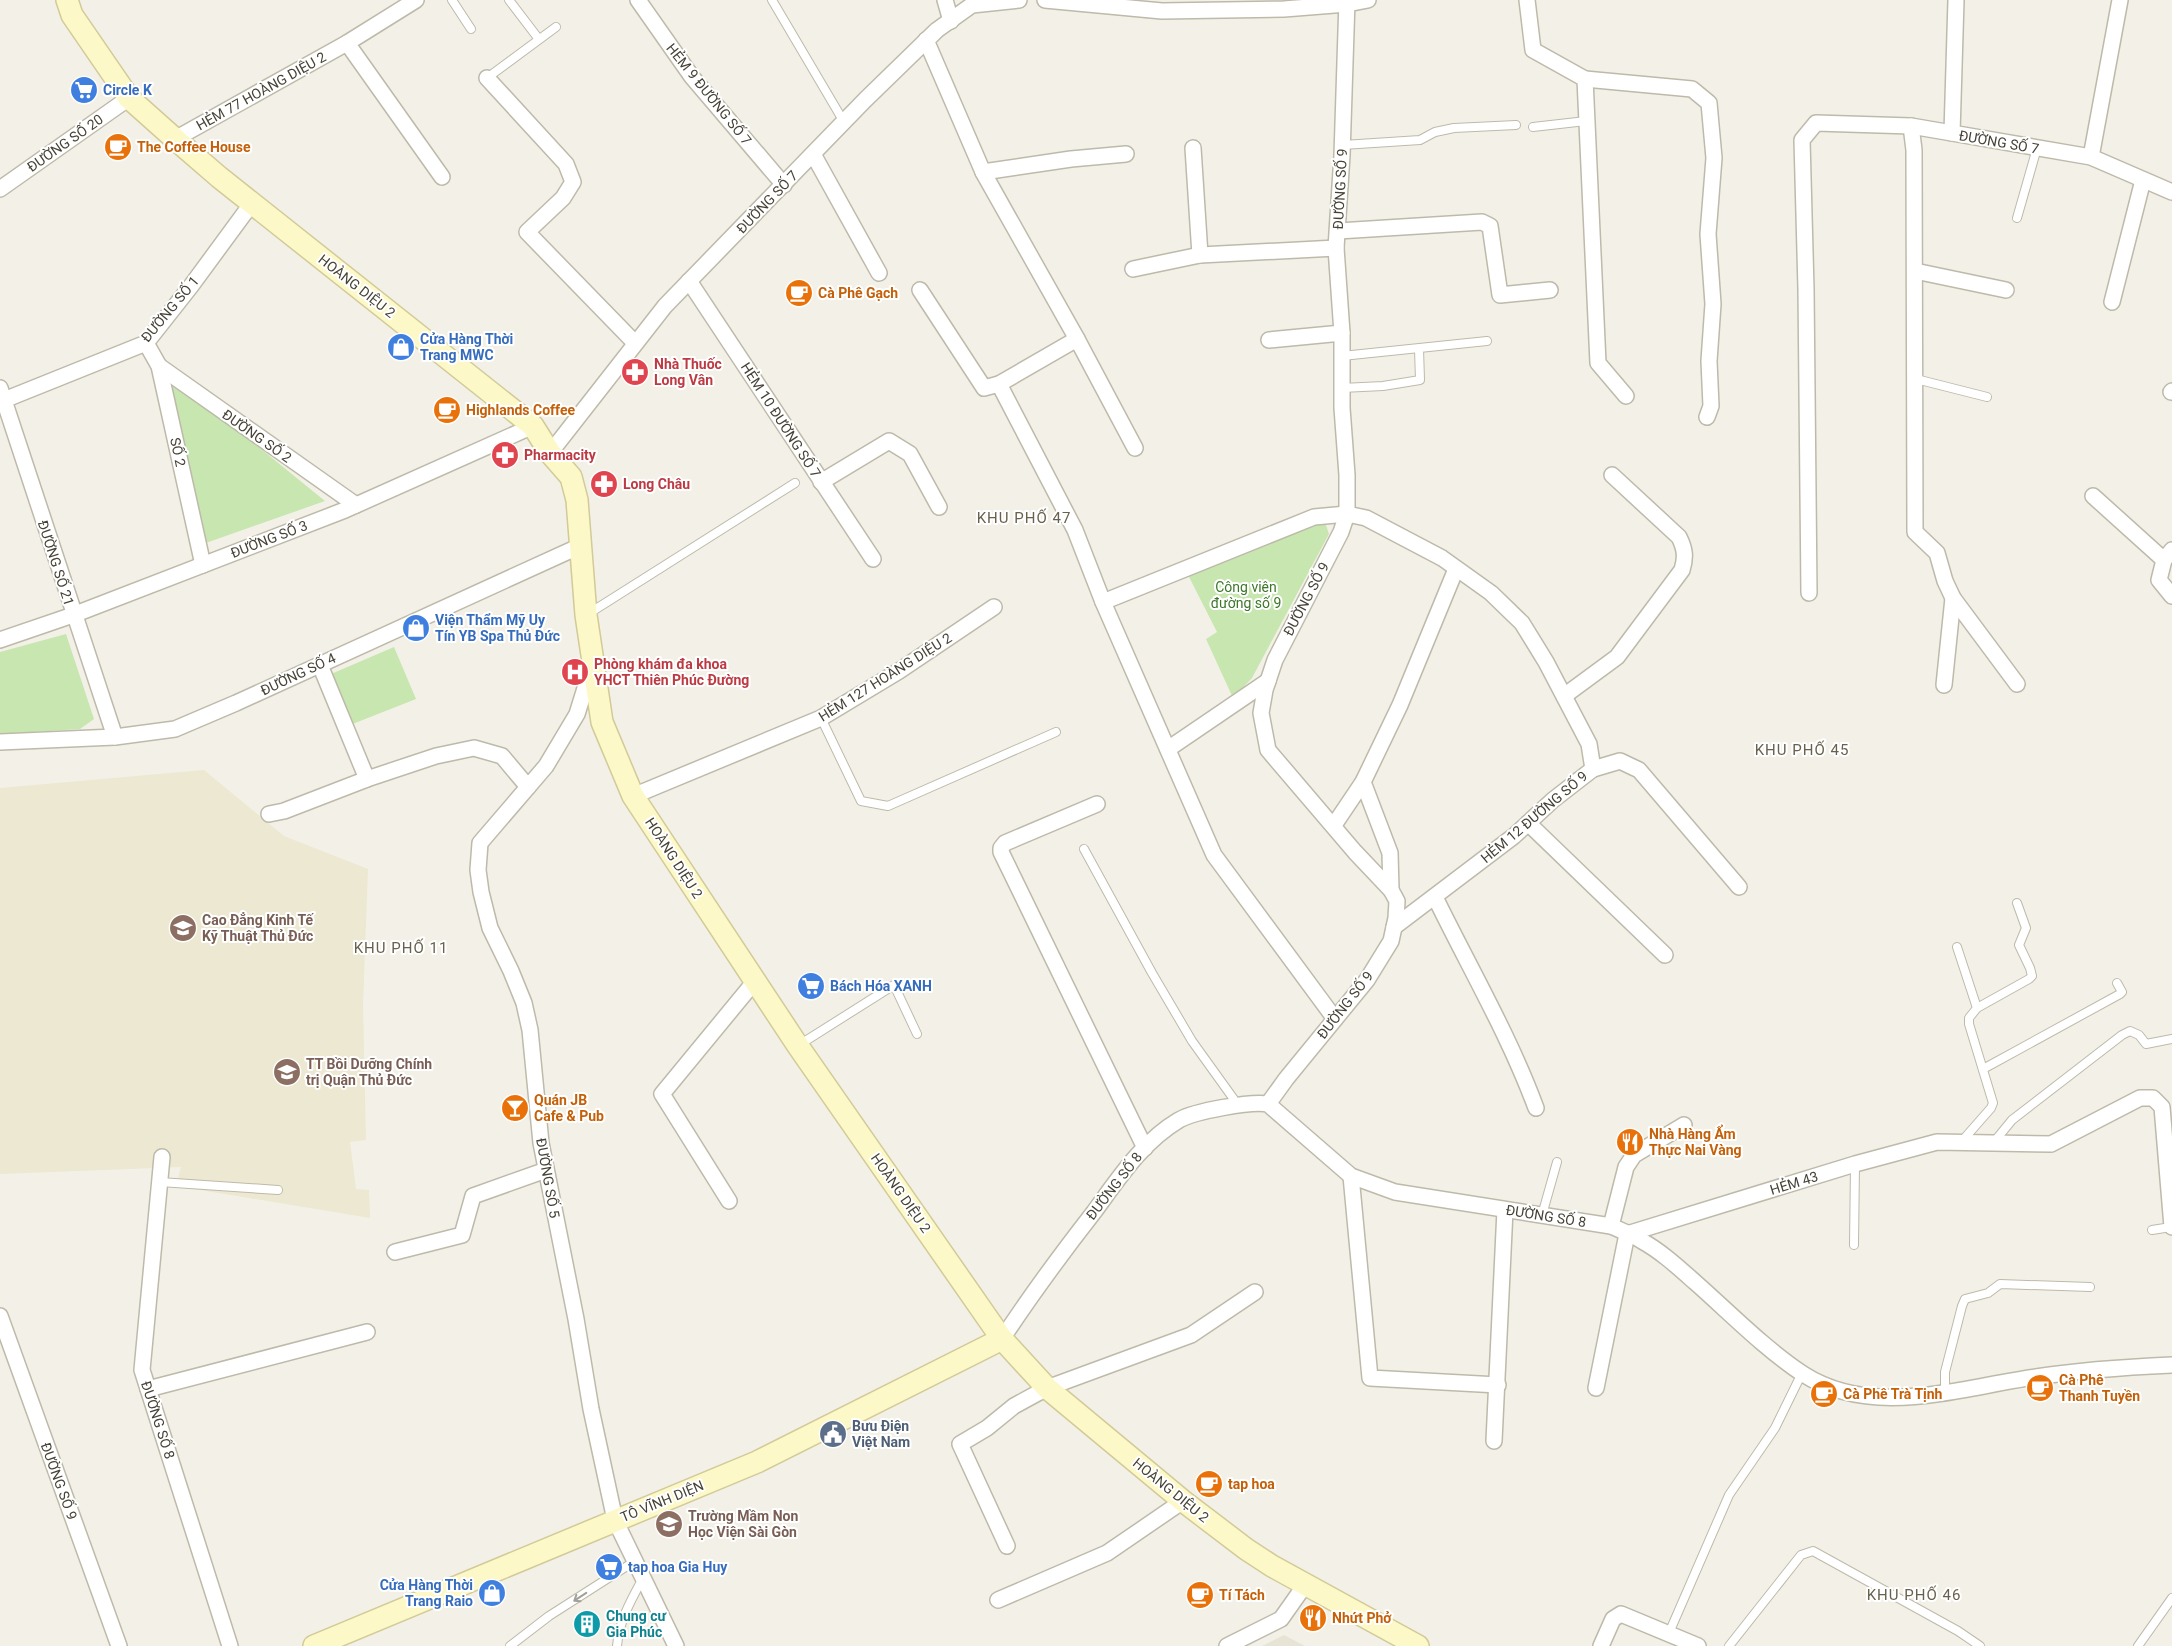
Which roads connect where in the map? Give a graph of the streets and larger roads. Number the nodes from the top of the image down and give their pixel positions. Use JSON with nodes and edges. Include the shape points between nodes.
{"nodes":[{"id":1,"x":67,"y":0,"type":"edge"},
{"id":2,"x":416,"y":0,"type":"edge"},
{"id":3,"x":638,"y":0,"type":"edge"},
{"id":4,"x":945,"y":0,"type":"edge"},
{"id":5,"x":1019,"y":0,"type":"edge"},
{"id":6,"x":1045,"y":0,"type":"edge"},
{"id":7,"x":1368,"y":0,"type":"edge"},
{"id":8,"x":1527,"y":0,"type":"edge"},
{"id":9,"x":1956,"y":0,"type":"edge"},
{"id":10,"x":2120,"y":0,"type":"edge"},
{"id":11,"x":1347,"y":2,"type":"edge"},
{"id":12,"x":950,"y":21,"type":"junction"},
{"id":13,"x":926,"y":40,"type":"junction"},
{"id":14,"x":347,"y":44,"type":"junction"},
{"id":15,"x":487,"y":78,"type":"road end"},
{"id":16,"x":1584,"y":79,"type":"junction"},
{"id":17,"x":129,"y":98,"type":"junction"},
{"id":18,"x":1911,"y":126,"type":"junction"},
{"id":19,"x":1952,"y":134,"type":"junction"},
{"id":20,"x":175,"y":139,"type":"junction"},
{"id":21,"x":1193,"y":148,"type":"dead end"},
{"id":22,"x":813,"y":154,"type":"junction"},
{"id":23,"x":1126,"y":154,"type":"dead end"},
{"id":24,"x":2091,"y":157,"type":"junction"},
{"id":25,"x":983,"y":172,"type":"junction"},
{"id":26,"x":442,"y":177,"type":"dead end"},
{"id":27,"x":2143,"y":180,"type":"junction"},
{"id":28,"x":784,"y":185,"type":"junction"},
{"id":29,"x":2171,"y":187,"type":"edge"},
{"id":30,"x":0,"y":190,"type":"edge"},
{"id":31,"x":252,"y":203,"type":"junction"},
{"id":32,"x":1338,"y":231,"type":"junction"},
{"id":33,"x":1336,"y":248,"type":"junction"},
{"id":34,"x":1200,"y":255,"type":"junction"},
{"id":35,"x":1133,"y":269,"type":"dead end"},
{"id":36,"x":1914,"y":270,"type":"junction"},
{"id":37,"x":878,"y":273,"type":"dead end"},
{"id":38,"x":689,"y":281,"type":"junction"},
{"id":39,"x":920,"y":290,"type":"dead end"},
{"id":40,"x":1550,"y":290,"type":"dead end"},
{"id":41,"x":2006,"y":290,"type":"dead end"},
{"id":42,"x":2112,"y":302,"type":"dead end"},
{"id":43,"x":1342,"y":333,"type":"junction"},
{"id":44,"x":1077,"y":339,"type":"junction"},
{"id":45,"x":1269,"y":340,"type":"dead end"},
{"id":46,"x":146,"y":343,"type":"junction"},
{"id":47,"x":635,"y":343,"type":"junction"},
{"id":48,"x":159,"y":366,"type":"junction"},
{"id":49,"x":999,"y":384,"type":"junction"},
{"id":50,"x":2,"y":394,"type":"edge"},
{"id":51,"x":1626,"y":396,"type":"dead end"},
{"id":52,"x":1707,"y":417,"type":"dead end"},
{"id":53,"x":533,"y":426,"type":"junction"},
{"id":54,"x":1135,"y":448,"type":"dead end"},
{"id":55,"x":550,"y":453,"type":"junction"},
{"id":56,"x":1612,"y":475,"type":"dead end"},
{"id":57,"x":822,"y":482,"type":"junction"},
{"id":58,"x":2093,"y":496,"type":"dead end"},
{"id":59,"x":356,"y":505,"type":"junction"},
{"id":60,"x":939,"y":507,"type":"dead end"},
{"id":61,"x":1346,"y":514,"type":"junction"},
{"id":62,"x":580,"y":546,"type":"junction"},
{"id":63,"x":2168,"y":555,"type":"edge"},
{"id":64,"x":873,"y":559,"type":"dead end"},
{"id":65,"x":202,"y":565,"type":"junction"},
{"id":66,"x":1456,"y":569,"type":"junction"},
{"id":67,"x":1809,"y":592,"type":"dead end"},
{"id":68,"x":2172,"y":596,"type":"edge"},
{"id":69,"x":1953,"y":598,"type":"junction"},
{"id":70,"x":1103,"y":602,"type":"junction"},
{"id":71,"x":994,"y":608,"type":"dead end"},
{"id":72,"x":73,"y":615,"type":"junction"},
{"id":73,"x":0,"y":640,"type":"edge"},
{"id":74,"x":320,"y":665,"type":"junction"},
{"id":75,"x":593,"y":665,"type":"junction"},
{"id":76,"x":1268,"y":681,"type":"junction"},
{"id":77,"x":2017,"y":684,"type":"dead end"},
{"id":78,"x":1944,"y":685,"type":"dead end"},
{"id":79,"x":1564,"y":696,"type":"junction"},
{"id":80,"x":115,"y":736,"type":"junction"},
{"id":81,"x":0,"y":742,"type":"edge"},
{"id":82,"x":1168,"y":749,"type":"junction"},
{"id":83,"x":1593,"y":769,"type":"junction"},
{"id":84,"x":367,"y":779,"type":"junction"},
{"id":85,"x":1363,"y":782,"type":"junction"},
{"id":86,"x":528,"y":787,"type":"junction"},
{"id":87,"x":633,"y":796,"type":"junction"},
{"id":88,"x":1097,"y":804,"type":"dead end"},
{"id":89,"x":269,"y":814,"type":"dead end"},
{"id":90,"x":1528,"y":824,"type":"junction"},
{"id":91,"x":1334,"y":825,"type":"junction"},
{"id":92,"x":1739,"y":887,"type":"dead end"},
{"id":93,"x":1391,"y":890,"type":"junction"},
{"id":94,"x":1435,"y":897,"type":"junction"},
{"id":95,"x":1394,"y":927,"type":"junction"},
{"id":96,"x":1665,"y":955,"type":"dead end"},
{"id":97,"x":755,"y":981,"type":"junction"},
{"id":98,"x":1335,"y":1019,"type":"junction"},
{"id":99,"x":1268,"y":1104,"type":"junction"},
{"id":100,"x":1536,"y":1108,"type":"dead end"},
{"id":101,"x":1684,"y":1125,"type":"dead end"},
{"id":102,"x":1145,"y":1148,"type":"junction"},
{"id":103,"x":162,"y":1157,"type":"dead end"},
{"id":104,"x":546,"y":1170,"type":"junction"},
{"id":105,"x":1351,"y":1176,"type":"junction"},
{"id":106,"x":729,"y":1201,"type":"dead end"},
{"id":107,"x":1505,"y":1210,"type":"junction"},
{"id":108,"x":1611,"y":1226,"type":"junction"},
{"id":109,"x":2171,"y":1227,"type":"edge"},
{"id":110,"x":1627,"y":1234,"type":"junction"},
{"id":111,"x":395,"y":1252,"type":"dead end"},
{"id":112,"x":1255,"y":1292,"type":"dead end"},
{"id":113,"x":0,"y":1316,"type":"edge"},
{"id":114,"x":368,"y":1332,"type":"dead end"},
{"id":115,"x":1002,"y":1339,"type":"junction"},
{"id":116,"x":2172,"y":1365,"type":"edge"},
{"id":117,"x":1498,"y":1386,"type":"junction"},
{"id":118,"x":1047,"y":1388,"type":"junction"},
{"id":119,"x":1596,"y":1388,"type":"dead end"},
{"id":120,"x":148,"y":1389,"type":"junction"},
{"id":121,"x":1494,"y":1441,"type":"dead end"},
{"id":122,"x":1183,"y":1501,"type":"junction"},
{"id":123,"x":615,"y":1520,"type":"junction"},
{"id":124,"x":1007,"y":1546,"type":"dead end"},
{"id":125,"x":1305,"y":1585,"type":"junction"},
{"id":126,"x":998,"y":1600,"type":"dead end"},
{"id":127,"x":119,"y":1646,"type":"edge"},
{"id":128,"x":230,"y":1646,"type":"edge"},
{"id":129,"x":314,"y":1646,"type":"edge"},
{"id":130,"x":676,"y":1646,"type":"edge"},
{"id":131,"x":1227,"y":1646,"type":"edge"},
{"id":132,"x":1418,"y":1646,"type":"edge"},
{"id":133,"x":1601,"y":1646,"type":"edge"},
{"id":134,"x":1698,"y":1646,"type":"edge"}],
"edges":[{"from":1,"to":17,"type":"street","name":"HOÀNG DIỆU 2","via":[[72,15]]},
{"from":2,"to":14,"type":"street","name":"HẺM 77 HOÀNG DIỆU 2"},
{"from":3,"to":28,"type":"street","name":"HẺM 9 ĐƯỜNG SỐ 7","via":[[692,77]]},
{"from":4,"to":12,"type":"street"},
{"from":5,"to":12,"type":"street","name":"ĐƯỜNG SỐ 7","via":[[972,6]]},
{"from":6,"to":11,"type":"street","via":[[1162,11],[1284,9]]},
{"from":7,"to":11,"type":"street"},
{"from":8,"to":16,"type":"street","via":[[1533,50]]},
{"from":9,"to":19,"type":"street","name":"ĐƯỜNG SỐ 7"},
{"from":10,"to":24,"type":"street"},
{"from":11,"to":32,"type":"street","name":"ĐƯỜNG SỐ 9"},
{"from":12,"to":13,"type":"street","name":"ĐƯỜNG SỐ 7"},
{"from":13,"to":22,"type":"street","name":"ĐƯỜNG SỐ 7"},
{"from":13,"to":25,"type":"street"},
{"from":14,"to":20,"type":"street","name":"HẺM 77 HOÀNG DIỆU 2"},
{"from":14,"to":26,"type":"street"},
{"from":15,"to":47,"type":"street","via":[[566,164],[572,182],[563,198],[527,232]]},
{"from":16,"to":51,"type":"street","via":[[1598,363]]},
{"from":16,"to":52,"type":"street","via":[[1692,89],[1709,103],[1714,158],[1708,234],[1712,304],[1711,406]]},
{"from":17,"to":20,"type":"street","name":"HOÀNG DIỆU 2"},
{"from":17,"to":30,"type":"street","name":"ĐƯỜNG SỐ 20"},
{"from":18,"to":19,"type":"street"},
{"from":18,"to":36,"type":"street"},
{"from":18,"to":67,"type":"street","via":[[1816,123],[1802,140]]},
{"from":19,"to":24,"type":"street","name":"ĐƯỜNG SỐ 7"},
{"from":20,"to":31,"type":"street","name":"HOÀNG DIỆU 2"},
{"from":21,"to":34,"type":"street"},
{"from":22,"to":28,"type":"street","name":"ĐƯỜNG SỐ 7"},
{"from":22,"to":37,"type":"street"},
{"from":23,"to":25,"type":"street"},
{"from":24,"to":27,"type":"street","name":"ĐƯỜNG SỐ 7"},
{"from":25,"to":44,"type":"street"},
{"from":27,"to":29,"type":"street","name":"ĐƯỜNG SỐ 7"},
{"from":27,"to":42,"type":"street"},
{"from":28,"to":38,"type":"street","name":"ĐƯỜNG SỐ 7"},
{"from":31,"to":46,"type":"street","name":"ĐƯỜNG SỐ 1"},
{"from":31,"to":53,"type":"street","name":"HOÀNG DIỆU 2"},
{"from":32,"to":33,"type":"street","name":"ĐƯỜNG SỐ 9"},
{"from":32,"to":40,"type":"street","via":[[1482,222],[1490,226],[1500,295]]},
{"from":33,"to":34,"type":"street"},
{"from":33,"to":43,"type":"street","name":"ĐƯỜNG SỐ 9"},
{"from":34,"to":35,"type":"street"},
{"from":36,"to":41,"type":"street"},
{"from":36,"to":69,"type":"street","via":[[1915,532],[1938,553]]},
{"from":38,"to":47,"type":"street","name":"ĐƯỜNG SỐ 7"},
{"from":38,"to":57,"type":"street","name":"HẺM 10 ĐƯỜNG SỐ 7"},
{"from":39,"to":49,"type":"street","via":[[984,388]]},
{"from":43,"to":45,"type":"street"},
{"from":43,"to":61,"type":"street","name":"ĐƯỜNG SỐ 9"},
{"from":44,"to":49,"type":"street"},
{"from":44,"to":54,"type":"street"},
{"from":46,"to":48,"type":"street","name":"SỐ 2"},
{"from":46,"to":50,"type":"street","name":"ĐƯỜNG SỐ 1"},
{"from":47,"to":55,"type":"street","name":"ĐƯỜNG SỐ 7"},
{"from":48,"to":59,"type":"street","name":"ĐƯỜNG SỐ 2"},
{"from":48,"to":65,"type":"street","name":"SỐ 2"},
{"from":49,"to":70,"type":"street","via":[[1075,530]]},
{"from":50,"to":72,"type":"street","name":"ĐƯỜNG SỐ 21"},
{"from":53,"to":55,"type":"street","name":"HOÀNG DIỆU 2"},
{"from":53,"to":59,"type":"street","name":"ĐƯỜNG SỐ 3"},
{"from":55,"to":62,"type":"street","name":"HOÀNG DIỆU 2","via":[[571,477],[577,500]]},
{"from":56,"to":79,"type":"street","via":[[1679,537],[1685,558],[1682,570],[1617,656]]},
{"from":57,"to":60,"type":"street","via":[[889,441],[910,454]]},
{"from":57,"to":64,"type":"street","name":"HẺM 10 ĐƯỜNG SỐ 7"},
{"from":58,"to":63,"type":"street"},
{"from":59,"to":65,"type":"street","name":"ĐƯỜNG SỐ 3"},
{"from":61,"to":66,"type":"street","name":"HẺM 12 ĐƯỜNG SỐ 9","via":[[1366,518],[1442,558]]},
{"from":61,"to":70,"type":"street","name":"HẺM 12 ĐƯỜNG SỐ 9","via":[[1314,517]]},
{"from":61,"to":76,"type":"street","name":"ĐƯỜNG SỐ 9","via":[[1342,532],[1275,660]]},
{"from":62,"to":74,"type":"street","name":"ĐƯỜNG SỐ 4"},
{"from":62,"to":75,"type":"street","name":"HOÀNG DIỆU 2"},
{"from":63,"to":68,"type":"street","via":[[2159,580]]},
{"from":65,"to":72,"type":"street","name":"ĐƯỜNG SỐ 3"},
{"from":66,"to":79,"type":"street","name":"HẺM 12 ĐƯỜNG SỐ 9","via":[[1491,593],[1522,623]]},
{"from":66,"to":85,"type":"street","via":[[1400,705]]},
{"from":69,"to":77,"type":"street"},
{"from":69,"to":78,"type":"street"},
{"from":70,"to":82,"type":"street"},
{"from":71,"to":87,"type":"street","name":"HẺM 127 HOÀNG DIỆU 2","via":[[821,718]]},
{"from":72,"to":73,"type":"street","name":"ĐƯỜNG SỐ 3"},
{"from":72,"to":80,"type":"street","name":"ĐƯỜNG SỐ 21"},
{"from":74,"to":80,"type":"street","name":"ĐƯỜNG SỐ 4","via":[[175,728]]},
{"from":74,"to":84,"type":"street"},
{"from":75,"to":86,"type":"street","name":"ĐƯỜNG SỐ 5","via":[[577,714],[546,766]]},
{"from":75,"to":87,"type":"street","name":"HOÀNG DIỆU 2","via":[[602,722]]},
{"from":76,"to":82,"type":"street"},
{"from":76,"to":91,"type":"street","name":"ĐƯỜNG SỐ 9","via":[[1261,713],[1268,750]]},
{"from":79,"to":83,"type":"street","name":"HẺM 12 ĐƯỜNG SỐ 9","via":[[1589,744]]},
{"from":80,"to":81,"type":"street","name":"ĐƯỜNG SỐ 4"},
{"from":82,"to":98,"type":"street","via":[[1214,855]]},
{"from":83,"to":90,"type":"street","name":"HẺM 12 ĐƯỜNG SỐ 9"},
{"from":83,"to":92,"type":"street","via":[[1620,761],[1639,770]]},
{"from":84,"to":86,"type":"street","via":[[436,756],[474,748],[502,756]]},
{"from":84,"to":89,"type":"street"},
{"from":85,"to":91,"type":"street"},
{"from":85,"to":93,"type":"street","via":[[1390,853]]},
{"from":86,"to":104,"type":"street","name":"ĐƯỜNG SỐ 5","via":[[480,843],[478,870],[490,928],[524,1002]]},
{"from":87,"to":97,"type":"street","name":"HOÀNG DIỆU 2"},
{"from":88,"to":102,"type":"street","via":[[1005,843],[1002,852]]},
{"from":90,"to":94,"type":"street","name":"HẺM 12 ĐƯỜNG SỐ 9"},
{"from":90,"to":96,"type":"street"},
{"from":91,"to":93,"type":"street","name":"ĐƯỜNG SỐ 9"},
{"from":93,"to":95,"type":"street","name":"ĐƯỜNG SỐ 9","via":[[1397,901]]},
{"from":94,"to":95,"type":"street","name":"HẺM 12 ĐƯỜNG SỐ 9"},
{"from":94,"to":100,"type":"street","via":[[1501,1024]]},
{"from":95,"to":98,"type":"street","name":"ĐƯỜNG SỐ 9","via":[[1391,941],[1366,980]]},
{"from":97,"to":106,"type":"street","via":[[662,1094]]},
{"from":97,"to":115,"type":"street","name":"HOÀNG DIỆU 2"},
{"from":98,"to":99,"type":"street","name":"ĐƯỜNG SỐ 9"},
{"from":99,"to":102,"type":"street","name":"ĐƯỜNG SỐ 8","via":[[1238,1105],[1181,1119]]},
{"from":99,"to":105,"type":"street","name":"ĐƯỜNG SỐ 8"},
{"from":101,"to":108,"type":"street","via":[[1634,1155],[1626,1167]]},
{"from":102,"to":115,"type":"street","name":"ĐƯỜNG SỐ 8","via":[[1033,1292]]},
{"from":103,"to":120,"type":"street","name":"ĐƯỜNG SỐ 8","via":[[142,1370]]},
{"from":104,"to":111,"type":"street","via":[[473,1196],[462,1235]]},
{"from":104,"to":123,"type":"street","name":"ĐƯỜNG SỐ 5"},
{"from":105,"to":107,"type":"street","name":"ĐƯỜNG SỐ 8","via":[[1394,1192]]},
{"from":105,"to":117,"type":"street","via":[[1370,1378]]},
{"from":107,"to":108,"type":"street","name":"ĐƯỜNG SỐ 8"},
{"from":107,"to":117,"type":"street"},
{"from":108,"to":110,"type":"street","name":"ĐƯỜNG SỐ 8"},
{"from":109,"to":110,"type":"street","name":"HẺM 43","via":[[2162,1107],[2153,1098],[2140,1098],[2051,1144],[1937,1142]]},
{"from":110,"to":116,"type":"street","name":"ĐƯỜNG SỐ 8","via":[[1643,1241],[1676,1265],[1770,1349],[1802,1373],[1838,1390],[1866,1396],[1904,1397],[2036,1377]]},
{"from":110,"to":119,"type":"street"},
{"from":112,"to":118,"type":"street","via":[[1191,1335]]},
{"from":113,"to":127,"type":"street","name":"ĐƯỜNG SỐ 9"},
{"from":114,"to":120,"type":"street"},
{"from":115,"to":118,"type":"street","name":"HOÀNG DIỆU 2"},
{"from":115,"to":123,"type":"street","name":"TÔ VĨNH DIỆN","via":[[757,1462]]},
{"from":117,"to":121,"type":"street"},
{"from":118,"to":122,"type":"street","name":"HOÀNG DIỆU 2"},
{"from":118,"to":124,"type":"street","via":[[1014,1406],[960,1444]]},
{"from":120,"to":128,"type":"street","name":"ĐƯỜNG SỐ 8"},
{"from":122,"to":125,"type":"street","name":"HOÀNG DIỆU 2","via":[[1246,1549]]},
{"from":122,"to":126,"type":"street","via":[[1108,1553]]},
{"from":123,"to":129,"type":"street","name":"TÔ VĨNH DIỆN"},
{"from":123,"to":130,"type":"street"},
{"from":125,"to":131,"type":"street","via":[[1282,1620]]},
{"from":125,"to":132,"type":"street","name":"HOÀNG DIỆU 2"},
{"from":133,"to":134,"type":"street","via":[[1613,1619],[1621,1614]]}]}
